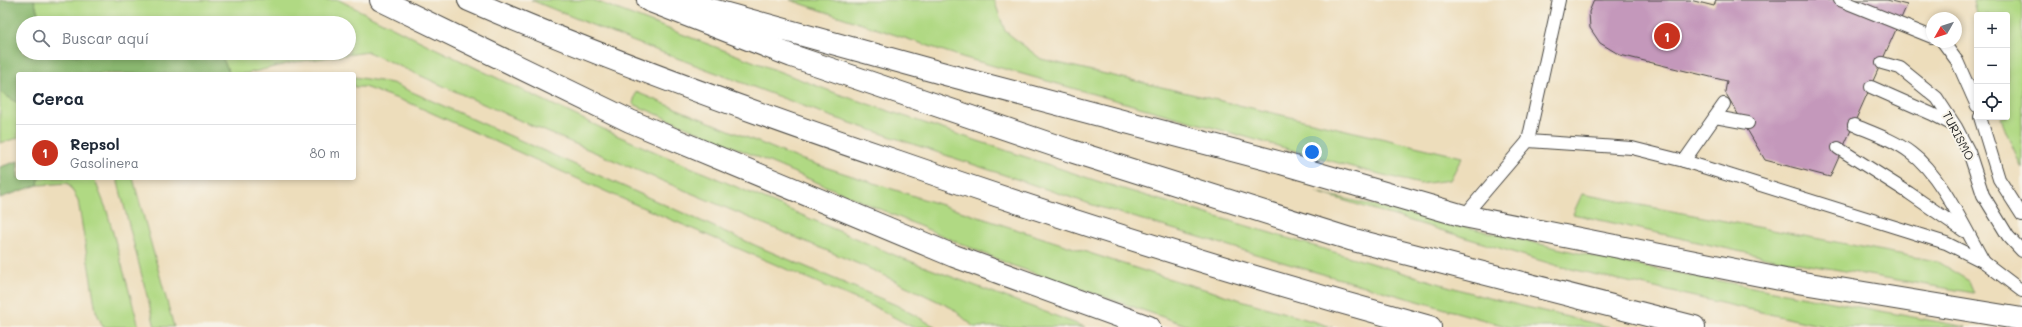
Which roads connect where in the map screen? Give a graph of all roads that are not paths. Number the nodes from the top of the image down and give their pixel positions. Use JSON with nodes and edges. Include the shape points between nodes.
{"nodes":[{"id":1,"x":381,"y":0,"type":"edge"},
{"id":2,"x":469,"y":0,"type":"edge"},
{"id":3,"x":648,"y":0,"type":"edge"},
{"id":4,"x":676,"y":0,"type":"edge"},
{"id":5,"x":1559,"y":0,"type":"edge"},
{"id":6,"x":1840,"y":0,"type":"edge"},
{"id":7,"x":1926,"y":36,"type":"edge"},
{"id":8,"x":1947,"y":48,"type":"edge"},
{"id":9,"x":1882,"y":63,"type":"dead end"},
{"id":10,"x":1871,"y":87,"type":"dead end"},
{"id":11,"x":1974,"y":99,"type":"edge"},
{"id":12,"x":1724,"y":104,"type":"dead end"},
{"id":13,"x":1715,"y":117,"type":"junction"},
{"id":14,"x":1981,"y":120,"type":"edge"},
{"id":15,"x":1748,"y":123,"type":"dead end"},
{"id":16,"x":1854,"y":125,"type":"dead end"},
{"id":17,"x":1956,"y":127,"type":"junction"},
{"id":18,"x":1528,"y":141,"type":"junction"},
{"id":19,"x":1838,"y":148,"type":"dead end"},
{"id":20,"x":1684,"y":161,"type":"junction"},
{"id":21,"x":2022,"y":215,"type":"edge"},
{"id":22,"x":1464,"y":216,"type":"junction"},
{"id":23,"x":1967,"y":232,"type":"junction"},
{"id":24,"x":2022,"y":251,"type":"edge"},
{"id":25,"x":1984,"y":262,"type":"junction"},
{"id":26,"x":2022,"y":291,"type":"edge"},
{"id":27,"x":2022,"y":319,"type":"edge"},
{"id":28,"x":1149,"y":327,"type":"edge"},
{"id":29,"x":1430,"y":327,"type":"edge"},
{"id":30,"x":1694,"y":327,"type":"edge"}],
"edges":[{"from":1,"to":28,"type":"highway","via":[[630,121],[954,256]]},
{"from":2,"to":29,"type":"highway","via":[[753,113],[1044,212],[1348,305]]},
{"from":3,"to":30,"type":"highway","via":[[792,56],[1071,151],[1350,239]]},
{"from":4,"to":22,"type":"highway","via":[[1280,163]]},
{"from":5,"to":18,"type":"lane"},
{"from":6,"to":7,"type":"lane"},
{"from":8,"to":11,"type":"lane","via":[[1957,61]]},
{"from":9,"to":17,"type":"lane","name":"TURISMO","via":[[1900,68],[1937,98]]},
{"from":10,"to":17,"type":"lane"},
{"from":12,"to":13,"type":"lane"},
{"from":13,"to":15,"type":"lane"},
{"from":13,"to":20,"type":"lane"},
{"from":14,"to":21,"type":"lane","via":[[1999,179]]},
{"from":16,"to":23,"type":"lane","via":[[1894,142],[1934,174]]},
{"from":17,"to":24,"type":"lane","name":"TURISMO","via":[[1969,152],[1983,195],[2008,236]]},
{"from":18,"to":20,"type":"lane","via":[[1632,148]]},
{"from":18,"to":22,"type":"lane"},
{"from":19,"to":23,"type":"lane"},
{"from":20,"to":25,"type":"lane","via":[[1946,243]]},
{"from":22,"to":27,"type":"highway","via":[[1786,280]]},
{"from":23,"to":25,"type":"lane"},
{"from":25,"to":26,"type":"lane"}]}
